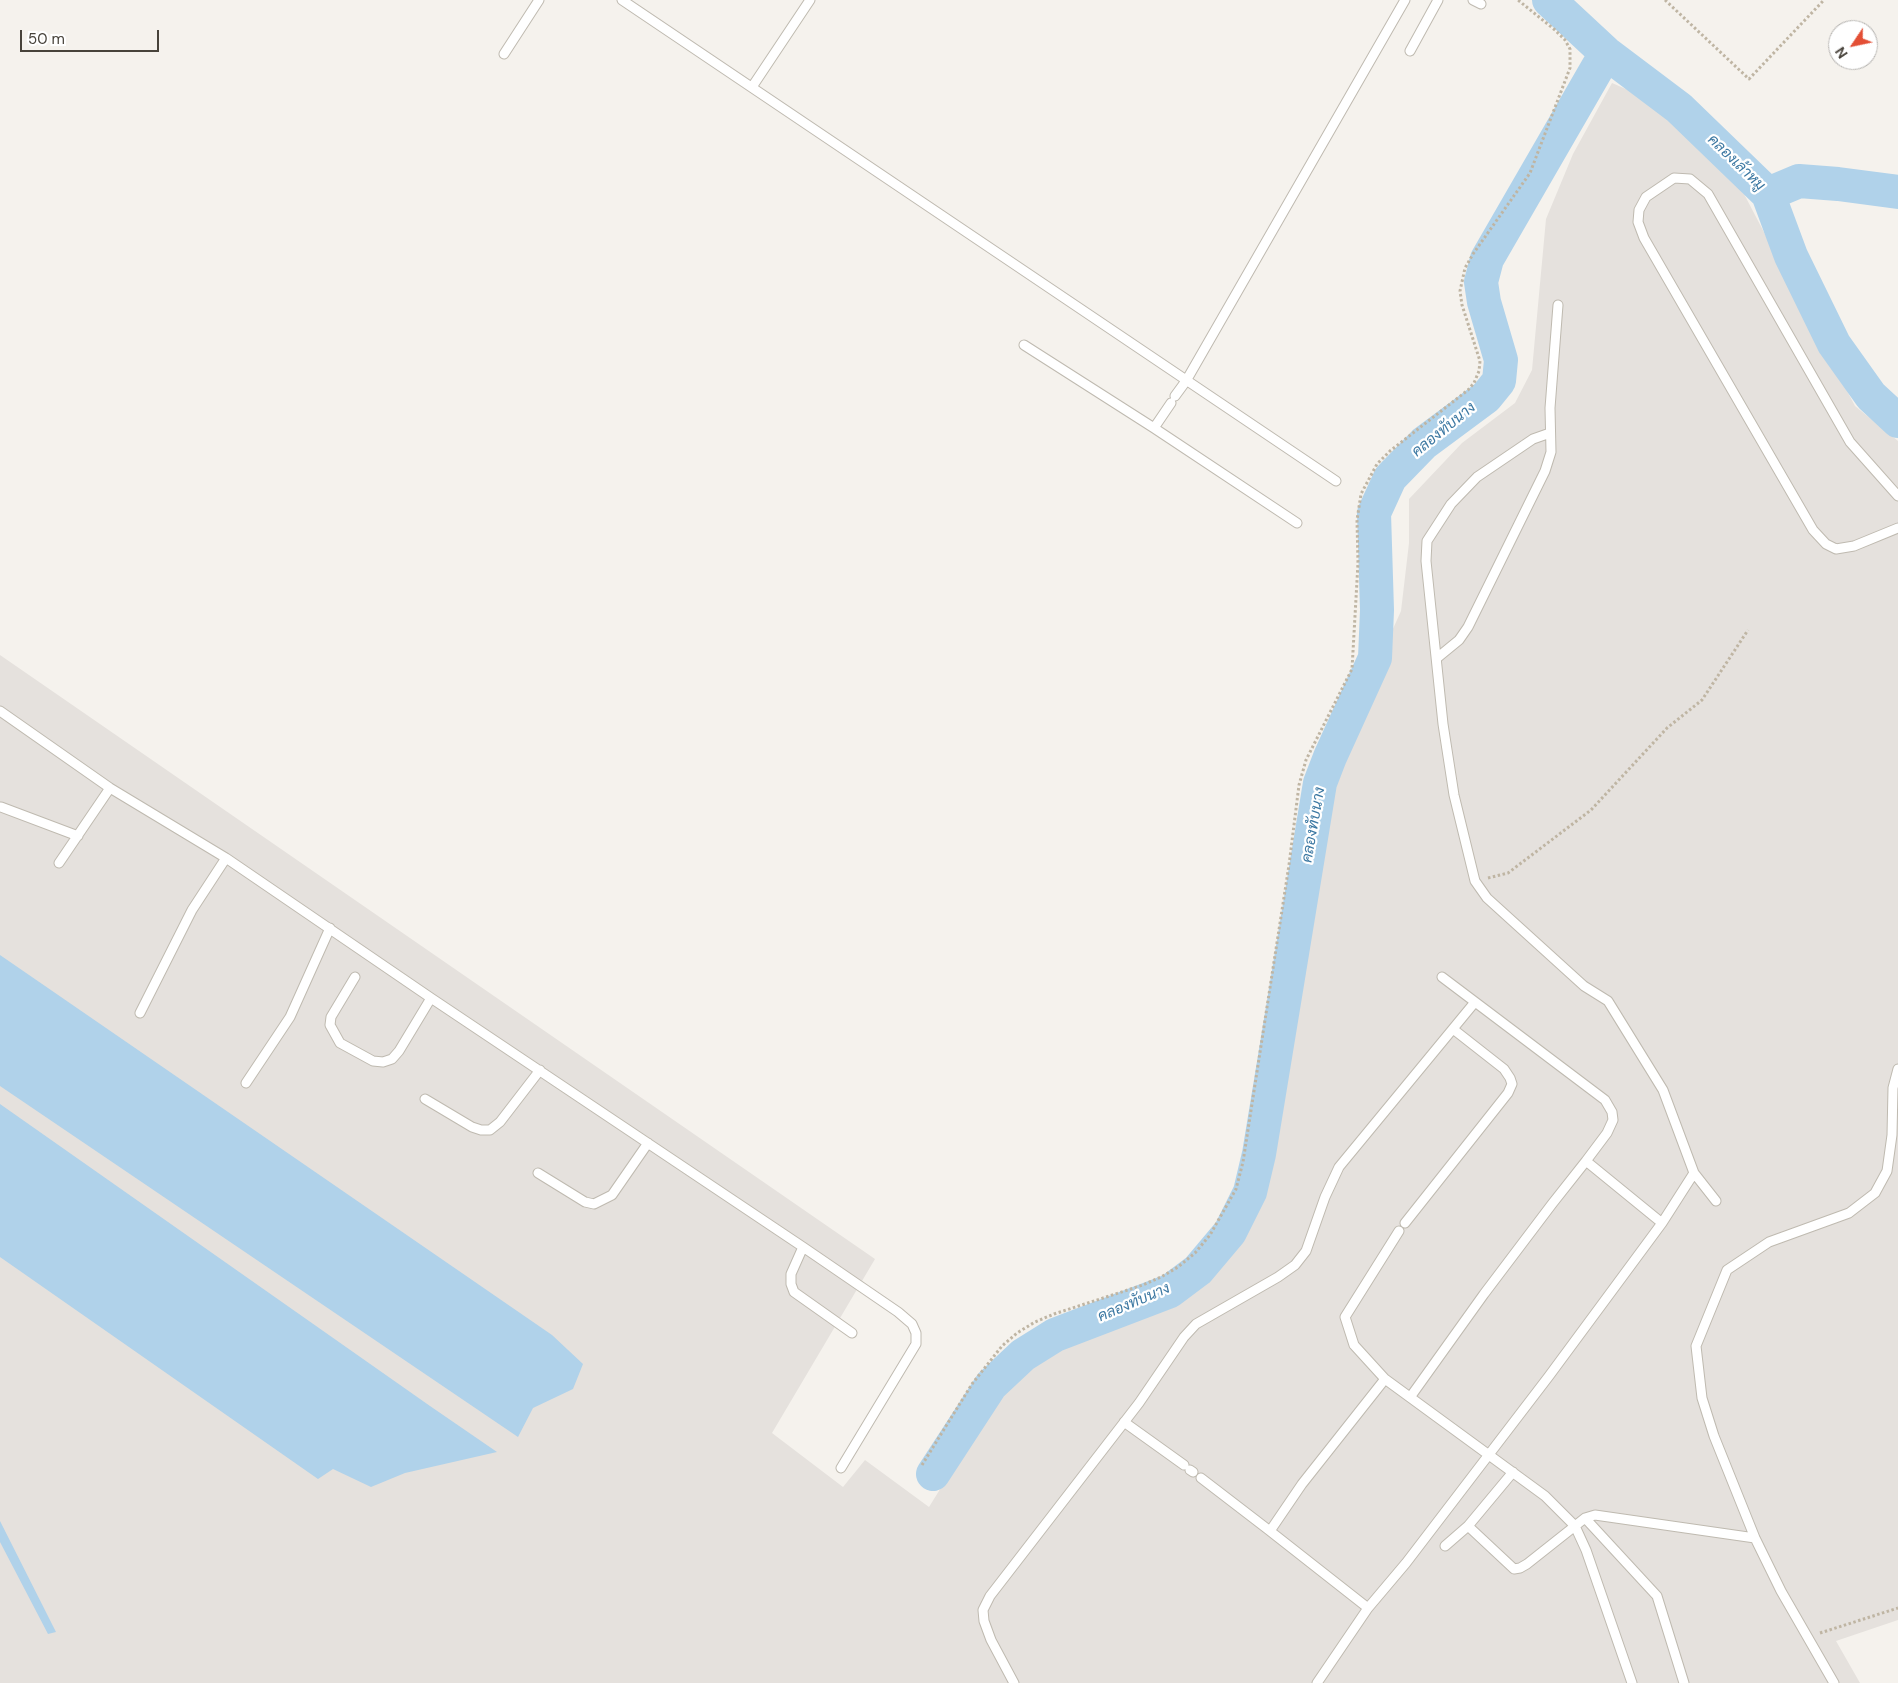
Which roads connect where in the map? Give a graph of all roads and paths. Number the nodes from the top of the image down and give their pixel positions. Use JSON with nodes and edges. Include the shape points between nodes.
{"nodes":[{"id":1,"x":539,"y":0,"type":"edge"},
{"id":2,"x":622,"y":0,"type":"edge"},
{"id":3,"x":810,"y":0,"type":"edge"},
{"id":4,"x":1405,"y":0,"type":"edge"},
{"id":5,"x":1438,"y":0,"type":"edge"},
{"id":6,"x":1518,"y":0,"type":"edge"},
{"id":7,"x":1665,"y":0,"type":"edge"},
{"id":8,"x":1824,"y":0,"type":"edge"},
{"id":9,"x":1410,"y":51,"type":"dead end"},
{"id":10,"x":504,"y":54,"type":"dead end"},
{"id":11,"x":752,"y":87,"type":"junction"},
{"id":12,"x":1558,"y":305,"type":"dead end"},
{"id":13,"x":1024,"y":344,"type":"dead end"},
{"id":14,"x":1186,"y":381,"type":"junction"},
{"id":15,"x":1154,"y":428,"type":"junction"},
{"id":16,"x":1550,"y":433,"type":"junction"},
{"id":17,"x":1336,"y":481,"type":"dead end"},
{"id":18,"x":1898,"y":496,"type":"edge"},
{"id":19,"x":1297,"y":523,"type":"dead end"},
{"id":20,"x":1898,"y":528,"type":"edge"},
{"id":21,"x":1748,"y":630,"type":"dead end"},
{"id":22,"x":1437,"y":658,"type":"junction"},
{"id":23,"x":0,"y":711,"type":"edge"},
{"id":24,"x":110,"y":788,"type":"junction"},
{"id":25,"x":1,"y":807,"type":"edge"},
{"id":26,"x":78,"y":836,"type":"junction"},
{"id":27,"x":226,"y":858,"type":"junction"},
{"id":28,"x":59,"y":863,"type":"dead end"},
{"id":29,"x":1475,"y":881,"type":"junction"},
{"id":30,"x":330,"y":928,"type":"junction"},
{"id":31,"x":355,"y":977,"type":"dead end"},
{"id":32,"x":1442,"y":977,"type":"dead end"},
{"id":33,"x":431,"y":998,"type":"junction"},
{"id":34,"x":1475,"y":1002,"type":"junction"},
{"id":35,"x":140,"y":1013,"type":"dead end"},
{"id":36,"x":1453,"y":1029,"type":"junction"},
{"id":37,"x":1898,"y":1069,"type":"edge"},
{"id":38,"x":540,"y":1070,"type":"junction"},
{"id":39,"x":246,"y":1083,"type":"dead end"},
{"id":40,"x":425,"y":1100,"type":"dead end"},
{"id":41,"x":648,"y":1144,"type":"junction"},
{"id":42,"x":1586,"y":1161,"type":"junction"},
{"id":43,"x":538,"y":1173,"type":"dead end"},
{"id":44,"x":1694,"y":1173,"type":"junction"},
{"id":45,"x":1716,"y":1201,"type":"dead end"},
{"id":46,"x":1405,"y":1223,"type":"dead end"},
{"id":47,"x":1662,"y":1223,"type":"junction"},
{"id":48,"x":1399,"y":1231,"type":"dead end"},
{"id":49,"x":803,"y":1246,"type":"junction"},
{"id":50,"x":852,"y":1333,"type":"dead end"},
{"id":51,"x":1385,"y":1379,"type":"junction"},
{"id":52,"x":1411,"y":1396,"type":"junction"},
{"id":53,"x":1124,"y":1422,"type":"junction"},
{"id":54,"x":1489,"y":1454,"type":"junction"},
{"id":55,"x":922,"y":1465,"type":"dead end"},
{"id":56,"x":841,"y":1468,"type":"dead end"},
{"id":57,"x":1513,"y":1472,"type":"junction"},
{"id":58,"x":1585,"y":1518,"type":"junction"},
{"id":59,"x":1468,"y":1526,"type":"junction"},
{"id":60,"x":1575,"y":1526,"type":"junction"},
{"id":61,"x":1270,"y":1531,"type":"junction"},
{"id":62,"x":1755,"y":1538,"type":"junction"},
{"id":63,"x":1445,"y":1546,"type":"dead end"},
{"id":64,"x":1368,"y":1608,"type":"junction"},
{"id":65,"x":1898,"y":1608,"type":"edge"},
{"id":66,"x":1807,"y":1637,"type":"junction"},
{"id":67,"x":1014,"y":1683,"type":"edge"},
{"id":68,"x":1317,"y":1683,"type":"edge"},
{"id":69,"x":1632,"y":1683,"type":"edge"},
{"id":70,"x":1684,"y":1683,"type":"edge"},
{"id":71,"x":1834,"y":1683,"type":"edge"}],
"edges":[{"from":1,"to":10,"type":"lane"},
{"from":2,"to":11,"type":"lane"},
{"from":3,"to":11,"type":"lane"},
{"from":4,"to":14,"type":"lane"},
{"from":5,"to":9,"type":"lane"},
{"from":6,"to":55,"type":"path","via":[[1564,40],[1570,49],[1570,68],[1530,173],[1465,268],[1460,291],[1462,305],[1480,361],[1474,383],[1390,451],[1377,464],[1361,494],[1352,670],[1306,760],[1299,786],[1243,1162],[1236,1189],[1210,1235],[1178,1267],[1143,1285],[1035,1322],[1002,1346],[972,1384]]},
{"from":7,"to":8,"type":"path","via":[[1749,78]]},
{"from":11,"to":14,"type":"lane"},
{"from":12,"to":16,"type":"lane"},
{"from":13,"to":15,"type":"lane"},
{"from":14,"to":15,"type":"lane"},
{"from":14,"to":17,"type":"lane"},
{"from":15,"to":19,"type":"lane"},
{"from":16,"to":22,"type":"lane","via":[[1551,452],[1545,471],[1472,618],[1459,640]]},
{"from":16,"to":22,"type":"lane","via":[[1533,439],[1477,477],[1451,504],[1427,541],[1426,560]]},
{"from":18,"to":20,"type":"lane","via":[[1850,442],[1708,194],[1690,178],[1674,178],[1646,197],[1639,210],[1638,222],[1644,238],[1813,530],[1826,544],[1836,549],[1854,546]]},
{"from":21,"to":29,"type":"path","via":[[1702,700],[1667,728],[1591,810],[1508,873]]},
{"from":22,"to":29,"type":"lane","via":[[1454,795]]},
{"from":23,"to":24,"type":"lane"},
{"from":24,"to":26,"type":"lane"},
{"from":24,"to":27,"type":"lane"},
{"from":25,"to":26,"type":"lane"},
{"from":26,"to":28,"type":"lane"},
{"from":27,"to":30,"type":"lane"},
{"from":27,"to":35,"type":"lane","via":[[192,910]]},
{"from":29,"to":44,"type":"lane","via":[[1487,898],[1584,986],[1608,1001],[1663,1090]]},
{"from":30,"to":33,"type":"lane"},
{"from":30,"to":39,"type":"lane","via":[[290,1017]]},
{"from":31,"to":33,"type":"lane","via":[[331,1017],[330,1025],[340,1043],[373,1061],[392,1059]]},
{"from":32,"to":34,"type":"lane"},
{"from":33,"to":38,"type":"lane"},
{"from":34,"to":36,"type":"lane"},
{"from":34,"to":42,"type":"lane","via":[[1606,1100],[1613,1120]]},
{"from":36,"to":46,"type":"lane","via":[[1504,1069],[1512,1084],[1508,1094]]},
{"from":36,"to":53,"type":"lane","via":[[1340,1167],[1325,1197],[1306,1251],[1295,1265],[1196,1324]]},
{"from":37,"to":62,"type":"lane","via":[[1893,1088],[1887,1171],[1875,1192],[1849,1213],[1768,1242],[1727,1270],[1696,1346],[1705,1408]]},
{"from":38,"to":40,"type":"lane","via":[[500,1122],[490,1130],[472,1127]]},
{"from":38,"to":41,"type":"lane"},
{"from":41,"to":43,"type":"lane","via":[[612,1195],[594,1204],[585,1202]]},
{"from":41,"to":49,"type":"lane"},
{"from":42,"to":47,"type":"lane"},
{"from":42,"to":52,"type":"lane"},
{"from":44,"to":45,"type":"lane"},
{"from":44,"to":47,"type":"lane"},
{"from":47,"to":54,"type":"lane"},
{"from":48,"to":51,"type":"lane","via":[[1345,1317],[1354,1345]]},
{"from":49,"to":50,"type":"lane","via":[[791,1274],[794,1292]]},
{"from":49,"to":56,"type":"lane","via":[[898,1312],[916,1332],[916,1344]]},
{"from":51,"to":52,"type":"lane"},
{"from":51,"to":61,"type":"lane","via":[[1302,1484]]},
{"from":52,"to":54,"type":"lane"},
{"from":53,"to":61,"type":"lane"},
{"from":53,"to":67,"type":"lane","via":[[990,1596],[983,1610],[991,1640]]},
{"from":54,"to":57,"type":"lane"},
{"from":54,"to":64,"type":"lane"},
{"from":57,"to":59,"type":"lane"},
{"from":57,"to":60,"type":"lane","via":[[1545,1496]]},
{"from":58,"to":60,"type":"lane"},
{"from":58,"to":62,"type":"lane","via":[[1616,1517]]},
{"from":58,"to":70,"type":"lane","via":[[1657,1596]]},
{"from":59,"to":60,"type":"lane","via":[[1514,1569],[1527,1564]]},
{"from":59,"to":63,"type":"lane"},
{"from":60,"to":69,"type":"lane"},
{"from":61,"to":64,"type":"lane"},
{"from":62,"to":66,"type":"lane"},
{"from":64,"to":68,"type":"lane"},
{"from":65,"to":66,"type":"path"},
{"from":66,"to":71,"type":"lane"}]}
